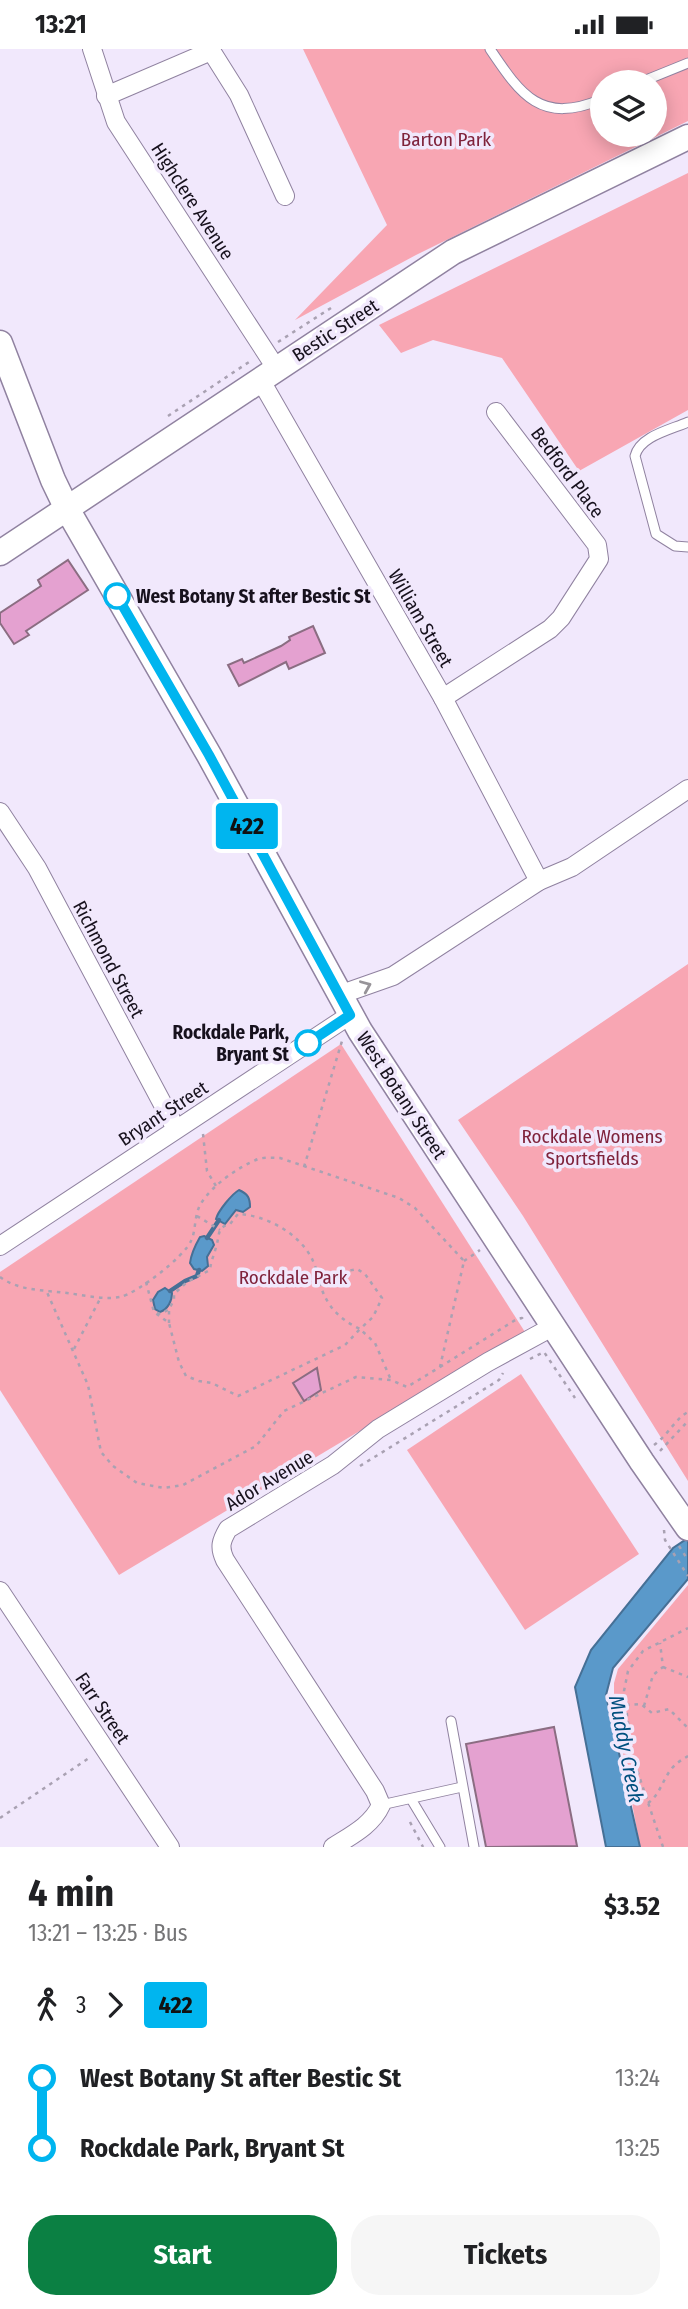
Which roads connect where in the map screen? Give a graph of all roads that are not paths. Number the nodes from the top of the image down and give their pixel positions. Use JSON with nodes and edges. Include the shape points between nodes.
{"nodes":[{"id":1,"x":92,"y":49,"type":"edge"},
{"id":2,"x":490,"y":49,"type":"edge"},
{"id":3,"x":211,"y":50,"type":"edge"},
{"id":4,"x":688,"y":63,"type":"edge"},
{"id":5,"x":667,"y":71,"type":"edge"},
{"id":6,"x":107,"y":96,"type":"junction"},
{"id":7,"x":590,"y":103,"type":"edge"},
{"id":8,"x":688,"y":137,"type":"edge"},
{"id":9,"x":285,"y":197,"type":"dead end"},
{"id":10,"x":0,"y":343,"type":"edge"},
{"id":11,"x":268,"y":374,"type":"junction"},
{"id":12,"x":496,"y":412,"type":"dead end"},
{"id":13,"x":688,"y":422,"type":"edge"},
{"id":14,"x":66,"y":507,"type":"junction"},
{"id":15,"x":688,"y":547,"type":"edge"},
{"id":16,"x":0,"y":553,"type":"edge"},
{"id":17,"x":443,"y":698,"type":"junction"},
{"id":18,"x":688,"y":789,"type":"edge"},
{"id":19,"x":0,"y":812,"type":"edge"},
{"id":20,"x":539,"y":881,"type":"junction"},
{"id":21,"x":345,"y":1005,"type":"junction"},
{"id":22,"x":176,"y":1129,"type":"junction"},
{"id":23,"x":2,"y":1241,"type":"edge"},
{"id":24,"x":554,"y":1326,"type":"junction"},
{"id":25,"x":678,"y":1528,"type":"edge"},
{"id":26,"x":0,"y":1591,"type":"edge"},
{"id":27,"x":451,"y":1721,"type":"dead end"},
{"id":28,"x":462,"y":1787,"type":"junction"},
{"id":29,"x":411,"y":1799,"type":"junction"},
{"id":30,"x":381,"y":1805,"type":"junction"},
{"id":31,"x":170,"y":1847,"type":"edge"},
{"id":32,"x":333,"y":1847,"type":"edge"},
{"id":33,"x":440,"y":1847,"type":"edge"},
{"id":34,"x":474,"y":1847,"type":"edge"}],
"edges":[{"from":1,"to":6,"type":"street","name":"Highclere Avenue"},
{"from":2,"to":7,"type":"lane","via":[[529,99],[553,108]]},
{"from":3,"to":6,"type":"street"},
{"from":3,"to":9,"type":"street","via":[[239,95]]},
{"from":4,"to":5,"type":"lane"},
{"from":6,"to":11,"type":"street","name":"Highclere Avenue","via":[[116,122]]},
{"from":8,"to":11,"type":"main road","name":"Bestic Street","via":[[453,252]]},
{"from":10,"to":14,"type":"main road","name":"West Botany Street"},
{"from":11,"to":14,"type":"main road","name":"Bestic Street"},
{"from":11,"to":17,"type":"street","name":"William Street"},
{"from":12,"to":17,"type":"street","name":"Bedford Place","via":[[597,545],[599,559],[550,629]]},
{"from":13,"to":15,"type":"lane","via":[[643,442],[635,456],[656,534],[675,546]]},
{"from":14,"to":16,"type":"main road","name":"Bestic Street"},
{"from":14,"to":21,"type":"main road","name":"West Botany Street","via":[[209,755]]},
{"from":17,"to":20,"type":"street","name":"William Street"},
{"from":18,"to":20,"type":"street","name":"Bryant Street","via":[[572,867]]},
{"from":19,"to":22,"type":"street","name":"Richmond Street","via":[[37,868]]},
{"from":21,"to":20,"type":"street","name":"Bryant Street","one_way":true},
{"from":21,"to":22,"type":"street","name":"Bryant Street"},
{"from":21,"to":24,"type":"main road","name":"West Botany Street"},
{"from":22,"to":23,"type":"street","name":"Bryant Street"},
{"from":24,"to":25,"type":"main road","name":"West Botany Street","via":[[648,1453]]},
{"from":24,"to":30,"type":"street","name":"Ador Avenue","via":[[378,1429],[333,1465],[228,1529],[222,1540],[225,1560]]},
{"from":26,"to":31,"type":"street","name":"Farr Street"},
{"from":27,"to":28,"type":"lane"},
{"from":28,"to":29,"type":"lane"},
{"from":28,"to":34,"type":"lane"},
{"from":29,"to":30,"type":"lane"},
{"from":29,"to":33,"type":"lane"},
{"from":30,"to":32,"type":"street","via":[[366,1826]]}]}
